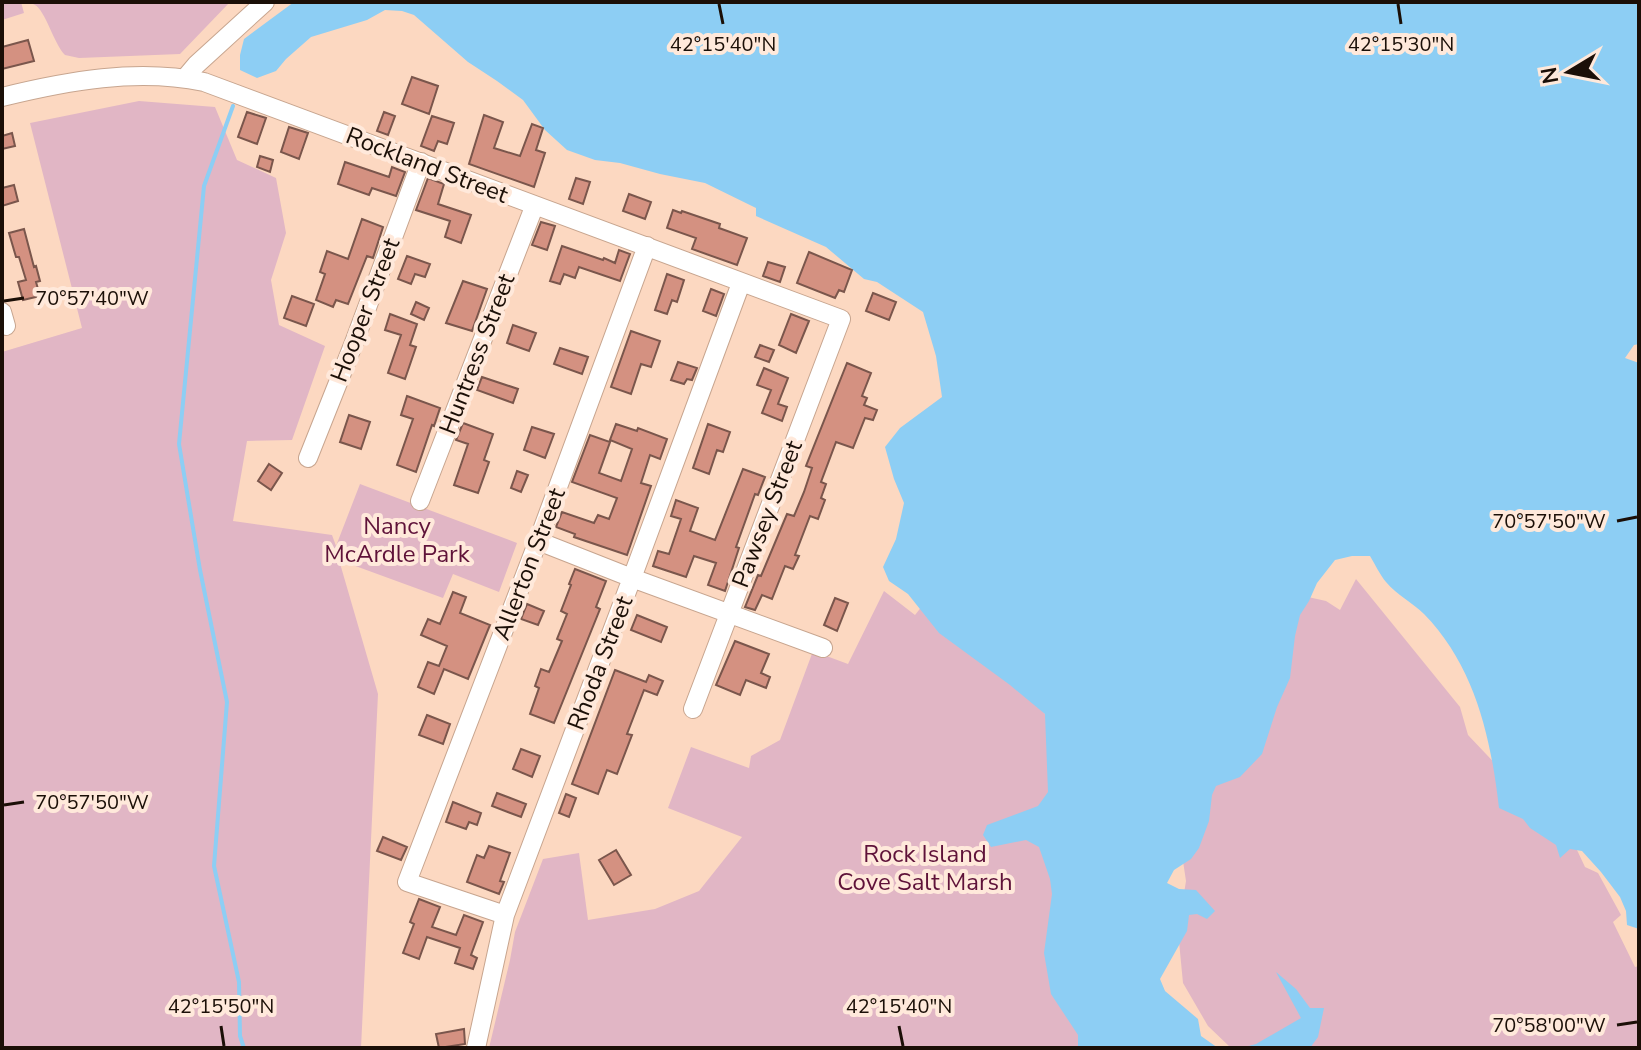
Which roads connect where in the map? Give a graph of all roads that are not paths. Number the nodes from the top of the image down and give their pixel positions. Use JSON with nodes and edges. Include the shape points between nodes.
{"nodes":[{"id":1,"x":265,"y":2,"type":"edge"},
{"id":2,"x":185,"y":78,"type":"junction"},
{"id":3,"x":2,"y":97,"type":"edge"},
{"id":4,"x":421,"y":162,"type":"junction"},
{"id":5,"x":534,"y":207,"type":"junction"},
{"id":6,"x":647,"y":246,"type":"junction"},
{"id":7,"x":741,"y":283,"type":"junction"},
{"id":8,"x":841,"y":319,"type":"joint"},
{"id":9,"x":308,"y":458,"type":"dead end"},
{"id":10,"x":420,"y":501,"type":"dead end"},
{"id":11,"x":538,"y":541,"type":"junction"},
{"id":12,"x":632,"y":578,"type":"junction"},
{"id":13,"x":729,"y":614,"type":"junction"},
{"id":14,"x":823,"y":648,"type":"dead end"},
{"id":15,"x":693,"y":709,"type":"dead end"},
{"id":16,"x":505,"y":915,"type":"junction"},
{"id":17,"x":476,"y":1048,"type":"edge"}],
"edges":[{"from":1,"to":2,"type":"street"},
{"from":2,"to":3,"type":"street","name":"Rockland Street","via":[[75,82]]},
{"from":2,"to":4,"type":"street","name":"Rockland Street"},
{"from":4,"to":5,"type":"street","name":"Rockland Street"},
{"from":4,"to":9,"type":"street","name":"Hooper Street"},
{"from":5,"to":6,"type":"street","name":"Rockland Street"},
{"from":5,"to":10,"type":"street","name":"Huntress Street"},
{"from":6,"to":7,"type":"street","name":"Rockland Street"},
{"from":6,"to":11,"type":"street","name":"Allerton Street"},
{"from":7,"to":8,"type":"street","name":"Rockland Street"},
{"from":7,"to":12,"type":"street","name":"Rhoda Street"},
{"from":8,"to":13,"type":"street","name":"Pawsey Street"},
{"from":11,"to":12,"type":"street"},
{"from":11,"to":16,"type":"street","name":"Allerton Street","via":[[407,882]]},
{"from":12,"to":13,"type":"street"},
{"from":12,"to":16,"type":"street","name":"Rhoda Street"},
{"from":13,"to":14,"type":"street"},
{"from":13,"to":15,"type":"street","name":"Pawsey Street"},
{"from":16,"to":17,"type":"street","name":"Rhoda Street"}]}
